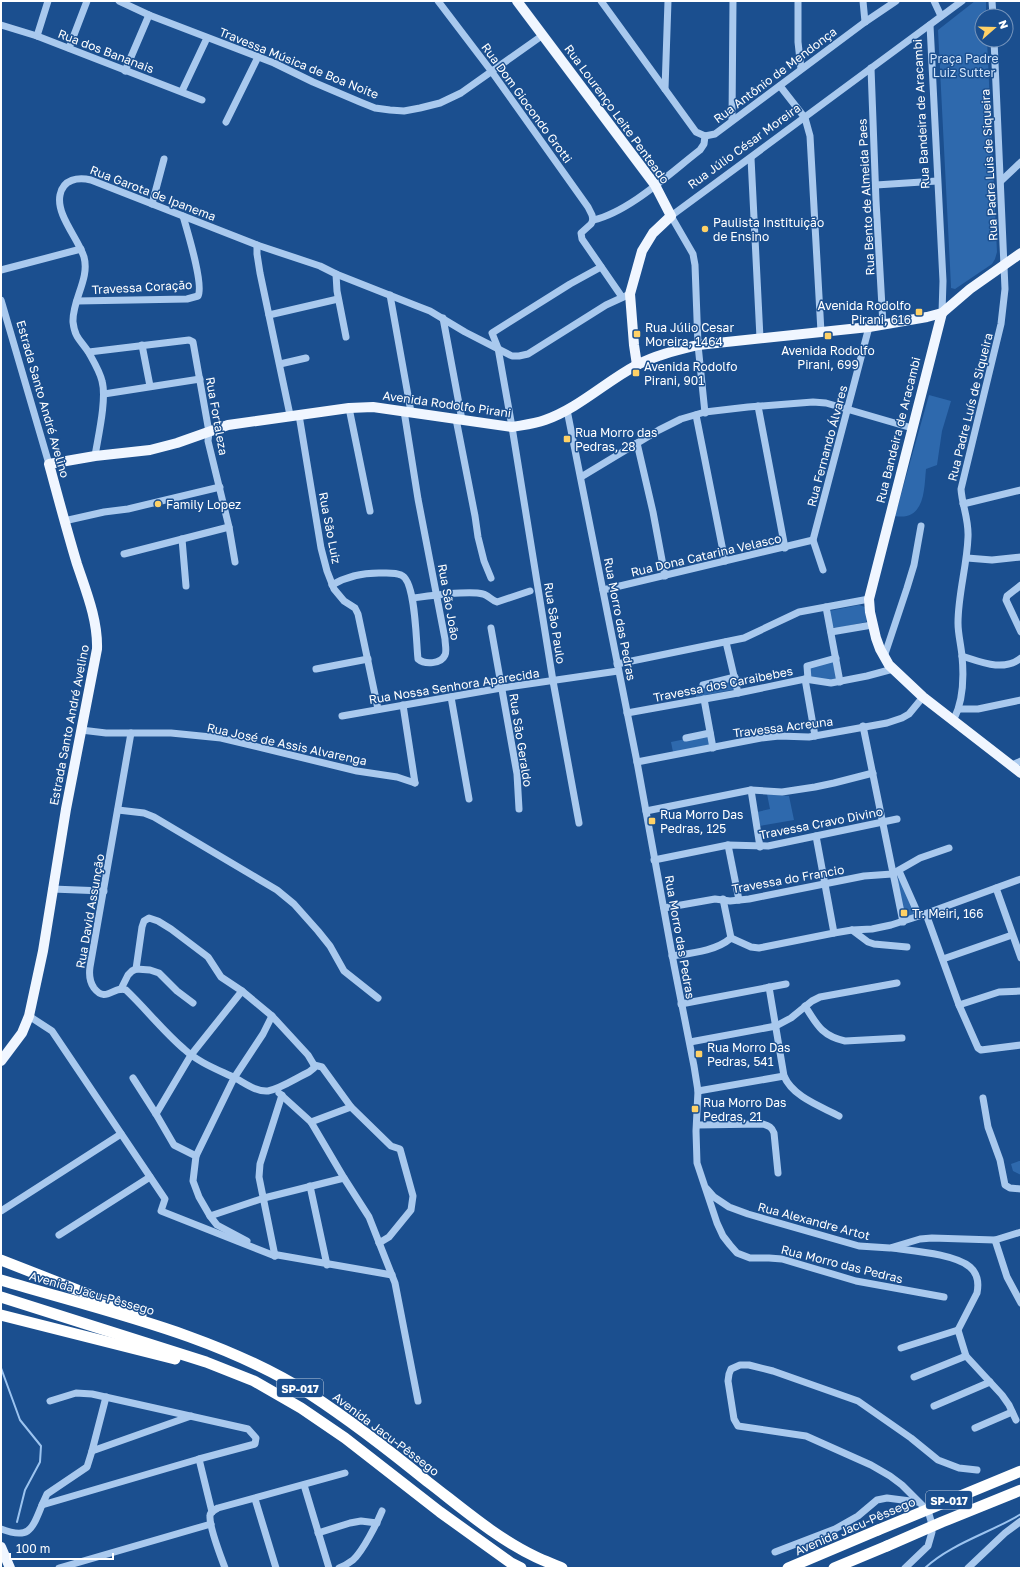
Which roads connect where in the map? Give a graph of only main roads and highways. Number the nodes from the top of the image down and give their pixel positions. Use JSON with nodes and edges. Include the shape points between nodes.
{"nodes":[{"id":1,"x":517,"y":1,"type":"edge"},
{"id":2,"x":670,"y":216,"type":"joint"},
{"id":3,"x":1021,"y":253,"type":"edge"},
{"id":4,"x":942,"y":313,"type":"junction"},
{"id":5,"x":637,"y":365,"type":"junction"},
{"id":6,"x":49,"y":464,"type":"joint"},
{"id":7,"x":1016,"y":763,"type":"edge"},
{"id":8,"x":1021,"y":773,"type":"edge"},
{"id":9,"x":1,"y":1061,"type":"edge"},
{"id":10,"x":1,"y":1260,"type":"edge"},
{"id":11,"x":1,"y":1280,"type":"edge"},
{"id":12,"x":1,"y":1297,"type":"edge"},
{"id":13,"x":1,"y":1315,"type":"edge"},
{"id":14,"x":164,"y":1328,"type":"junction"},
{"id":15,"x":206,"y":1362,"type":"junction"},
{"id":16,"x":1021,"y":1471,"type":"edge"},
{"id":17,"x":1021,"y":1490,"type":"edge"},
{"id":18,"x":1,"y":1547,"type":"edge"},
{"id":19,"x":3,"y":1562,"type":"edge"},
{"id":20,"x":10,"y":1568,"type":"edge"},
{"id":21,"x":521,"y":1568,"type":"edge"},
{"id":22,"x":562,"y":1568,"type":"edge"},
{"id":23,"x":788,"y":1568,"type":"edge"},
{"id":24,"x":834,"y":1568,"type":"edge"}],
"edges":[{"from":1,"to":2,"type":"main road","name":"Rua Lourenço Leite Penteado","via":[[655,185]]},
{"from":2,"to":5,"type":"main road","name":"Rua Júlio César Moreira","via":[[653,233],[642,251],[626,295]]},
{"from":3,"to":4,"type":"main road","name":"Avenida Rodolfo Pirani","via":[[970,289]]},
{"from":4,"to":5,"type":"main road","name":"Avenida Rodolfo Pirani","via":[[869,328],[698,345],[661,355]]},
{"from":4,"to":7,"type":"main road","name":"Rua Bandeira de Aracambi","via":[[869,599],[872,625],[884,657],[893,669],[923,697]]},
{"from":5,"to":6,"type":"main road","name":"Avenida Rodolfo Pirani","via":[[567,410],[533,424],[512,427],[408,411],[373,407],[349,408],[228,425],[150,450]]},
{"from":6,"to":9,"type":"main road","name":"Estrada Santo André Avelino","via":[[98,638],[29,1016],[22,1034]]},
{"from":7,"to":8,"type":"main road","name":"Rua Bandeira de Aracambi"},
{"from":10,"to":14,"type":"highway","via":[[138,1314]]},
{"from":11,"to":14,"type":"highway","name":"Avenida Jacu-Pêssego","number":"SP-017"},
{"from":12,"to":15,"type":"highway","number":"SP-017"},
{"from":13,"to":15,"type":"highway","via":[[171,1358]]},
{"from":14,"to":22,"type":"highway","name":"Avenida Jacu-Pêssego","number":"SP-017","via":[[234,1355],[273,1373],[309,1394],[506,1540]]},
{"from":15,"to":21,"type":"highway","number":"SP-017","via":[[254,1381],[301,1408],[345,1438],[477,1539]]},
{"from":16,"to":23,"type":"highway","name":"Avenida Jacu-Pêssego","number":"SP-017","bridge":true},
{"from":17,"to":24,"type":"highway","number":"SP-017","bridge":true},
{"from":18,"to":19,"type":"main road"},
{"from":19,"to":20,"type":"main road"}]}
